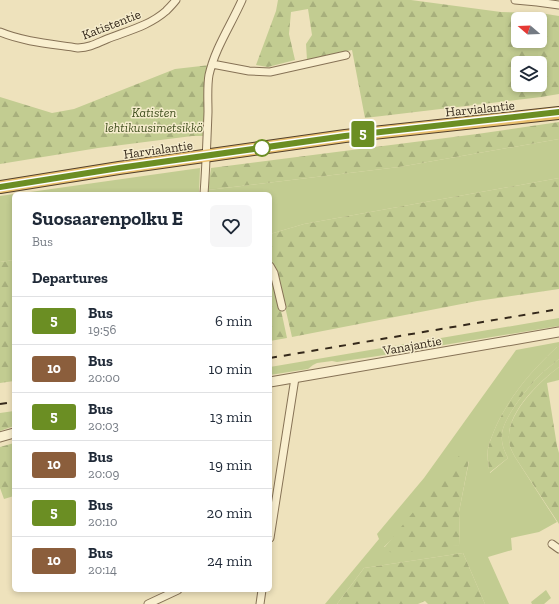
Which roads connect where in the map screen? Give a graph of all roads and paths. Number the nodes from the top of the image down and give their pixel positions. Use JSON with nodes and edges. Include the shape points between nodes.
{"nodes":[{"id":1,"x":176,"y":0,"type":"edge"},
{"id":2,"x":242,"y":0,"type":"edge"},
{"id":3,"x":515,"y":0,"type":"edge"},
{"id":4,"x":559,"y":5,"type":"edge"},
{"id":5,"x":0,"y":32,"type":"edge"},
{"id":6,"x":346,"y":55,"type":"dead end"},
{"id":7,"x":212,"y":64,"type":"junction"},
{"id":8,"x":559,"y":112,"type":"edge"},
{"id":9,"x":207,"y":156,"type":"junction"},
{"id":10,"x":0,"y":187,"type":"edge"},
{"id":11,"x":204,"y":192,"type":"edge"},
{"id":12,"x":272,"y":270,"type":"edge"},
{"id":13,"x":282,"y":307,"type":"dead end"},
{"id":14,"x":559,"y":332,"type":"edge"},
{"id":15,"x":295,"y":378,"type":"junction"},
{"id":16,"x":272,"y":382,"type":"edge"},
{"id":17,"x":12,"y":433,"type":"edge"},
{"id":18,"x":0,"y":437,"type":"edge"},
{"id":19,"x":272,"y":525,"type":"edge"},
{"id":20,"x":552,"y":544,"type":"dead end"},
{"id":21,"x":559,"y":550,"type":"edge"},
{"id":22,"x":174,"y":592,"type":"edge"},
{"id":23,"x":262,"y":592,"type":"edge"},
{"id":24,"x":148,"y":604,"type":"edge"},
{"id":25,"x":260,"y":604,"type":"edge"}],
"edges":[{"from":1,"to":5,"type":"street","name":"Katistentie","via":[[150,22],[85,48],[23,39]]},
{"from":2,"to":7,"type":"street"},
{"from":3,"to":4,"type":"street"},
{"from":6,"to":7,"type":"street","via":[[270,72]]},
{"from":7,"to":9,"type":"street","via":[[209,76]]},
{"from":8,"to":9,"type":"highway","name":"Harvialantie","via":[[345,136]]},
{"from":9,"to":10,"type":"highway","name":"Harvialantie"},
{"from":9,"to":11,"type":"street"},
{"from":12,"to":13,"type":"street"},
{"from":14,"to":15,"type":"street","name":"Vanajantie"},
{"from":15,"to":16,"type":"street","name":"Vanajantie"},
{"from":15,"to":19,"type":"street"},
{"from":17,"to":18,"type":"street"},
{"from":20,"to":21,"type":"street"},
{"from":22,"to":24,"type":"street"},
{"from":23,"to":25,"type":"street"}]}
